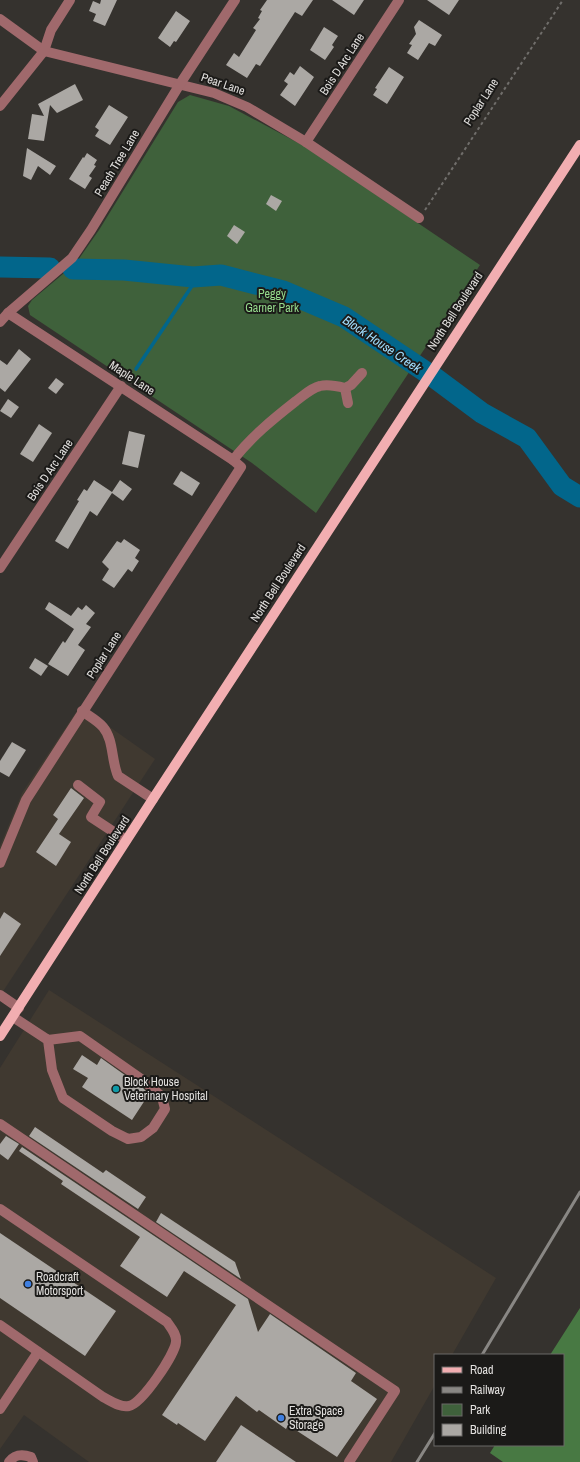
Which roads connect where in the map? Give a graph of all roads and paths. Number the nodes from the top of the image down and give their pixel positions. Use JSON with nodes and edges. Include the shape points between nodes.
{"nodes":[{"id":1,"x":70,"y":0,"type":"edge"},
{"id":2,"x":235,"y":0,"type":"edge"},
{"id":3,"x":399,"y":0,"type":"edge"},
{"id":4,"x":563,"y":0,"type":"edge"},
{"id":5,"x":0,"y":19,"type":"edge"},
{"id":6,"x":44,"y":51,"type":"junction"},
{"id":7,"x":180,"y":84,"type":"junction"},
{"id":8,"x":0,"y":106,"type":"edge"},
{"id":9,"x":306,"y":142,"type":"junction"},
{"id":10,"x":580,"y":145,"type":"edge"},
{"id":11,"x":420,"y":218,"type":"joint"},
{"id":12,"x":8,"y":313,"type":"junction"},
{"id":13,"x":0,"y":322,"type":"edge"},
{"id":14,"x":362,"y":373,"type":"dead end"},
{"id":15,"x":121,"y":386,"type":"junction"},
{"id":16,"x":344,"y":388,"type":"junction"},
{"id":17,"x":348,"y":404,"type":"dead end"},
{"id":18,"x":233,"y":460,"type":"junction"},
{"id":19,"x":241,"y":467,"type":"joint"},
{"id":20,"x":0,"y":568,"type":"edge"},
{"id":21,"x":82,"y":711,"type":"junction"},
{"id":22,"x":78,"y":785,"type":"dead end"},
{"id":23,"x":153,"y":799,"type":"junction"},
{"id":24,"x":126,"y":840,"type":"junction"},
{"id":25,"x":0,"y":863,"type":"edge"},
{"id":26,"x":0,"y":995,"type":"edge"},
{"id":27,"x":19,"y":1008,"type":"junction"},
{"id":28,"x":13,"y":1017,"type":"junction"},
{"id":29,"x":0,"y":1036,"type":"edge"},
{"id":30,"x":48,"y":1040,"type":"junction"},
{"id":31,"x":0,"y":1124,"type":"edge"},
{"id":32,"x":0,"y":1210,"type":"edge"},
{"id":33,"x":0,"y":1325,"type":"edge"},
{"id":34,"x":38,"y":1352,"type":"junction"},
{"id":35,"x":0,"y":1409,"type":"edge"},
{"id":36,"x":9,"y":1462,"type":"edge"},
{"id":37,"x":33,"y":1462,"type":"edge"},
{"id":38,"x":349,"y":1462,"type":"edge"}],
"edges":[{"from":1,"to":6,"type":"street","via":[[51,30]]},
{"from":2,"to":7,"type":"street","name":"Peach Tree Lane"},
{"from":3,"to":9,"type":"street","name":"Bois D Arc Lane"},
{"from":4,"to":11,"type":"path","name":"Poplar Lane"},
{"from":5,"to":6,"type":"street","name":"Pear Lane"},
{"from":6,"to":7,"type":"street","name":"Pear Lane"},
{"from":6,"to":8,"type":"street"},
{"from":7,"to":9,"type":"street","name":"Pear Lane","via":[[214,93],[247,106]]},
{"from":7,"to":12,"type":"street","name":"Peach Tree Lane","via":[[72,258]]},
{"from":9,"to":11,"type":"street","name":"Pear Lane"},
{"from":10,"to":23,"type":"main road","name":"North Bell Boulevard"},
{"from":12,"to":13,"type":"street","name":"Peach Tree Lane"},
{"from":12,"to":15,"type":"street","name":"Maple Lane"},
{"from":14,"to":16,"type":"street","via":[[351,385]]},
{"from":15,"to":18,"type":"street","name":"Maple Lane"},
{"from":15,"to":20,"type":"street","name":"Bois D Arc Lane"},
{"from":16,"to":17,"type":"street"},
{"from":16,"to":18,"type":"street","via":[[320,386],[310,391],[270,422]]},
{"from":18,"to":19,"type":"street","name":"Maple Lane"},
{"from":19,"to":21,"type":"street","name":"Poplar Lane"},
{"from":21,"to":23,"type":"street","via":[[103,726],[111,744],[118,776]]},
{"from":21,"to":25,"type":"street","name":"Poplar Lane","via":[[26,800]]},
{"from":22,"to":24,"type":"street","via":[[100,802],[91,817]]},
{"from":23,"to":24,"type":"main road","name":"North Bell Boulevard"},
{"from":24,"to":27,"type":"main road","name":"North Bell Boulevard"},
{"from":26,"to":27,"type":"street"},
{"from":27,"to":28,"type":"main road","name":"North Bell Boulevard"},
{"from":28,"to":29,"type":"main road","name":"North Bell Boulevard"},
{"from":28,"to":30,"type":"street"},
{"from":30,"to":30,"type":"street","via":[[52,1070],[62,1098],[128,1139],[141,1137],[153,1128],[164,1108],[162,1097],[147,1082],[80,1036]]},
{"from":31,"to":38,"type":"street","via":[[395,1391]]},
{"from":32,"to":34,"type":"street","via":[[167,1322],[176,1337],[172,1354],[143,1395],[130,1406],[121,1406],[103,1397]]},
{"from":33,"to":34,"type":"street"},
{"from":34,"to":35,"type":"street"},
{"from":36,"to":37,"type":"street","via":[[22,1454],[31,1457]]}]}
